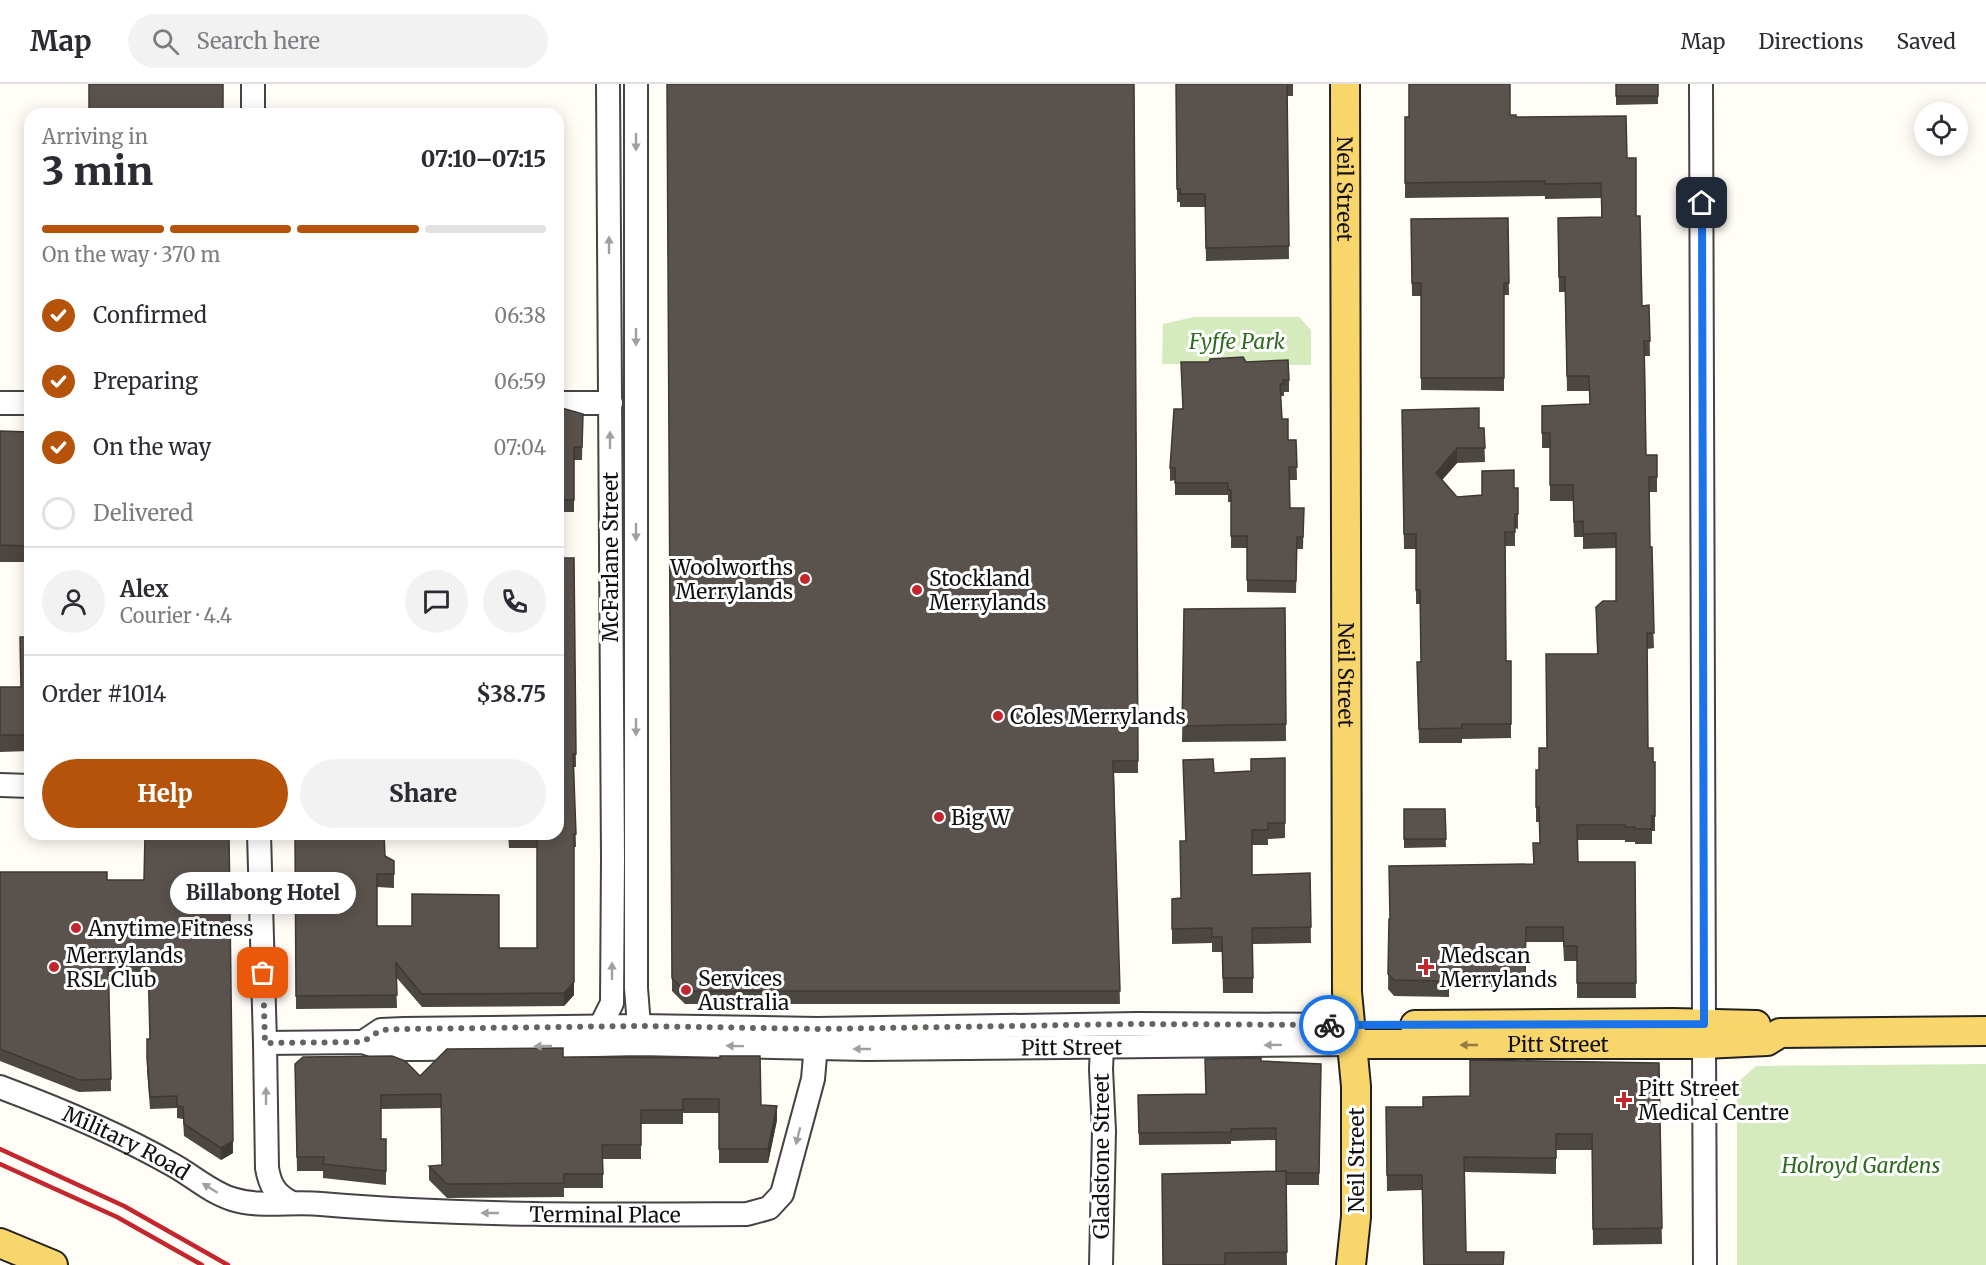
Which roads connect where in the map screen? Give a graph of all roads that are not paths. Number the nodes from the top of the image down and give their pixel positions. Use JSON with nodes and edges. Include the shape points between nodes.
{"nodes":[{"id":1,"x":253,"y":84,"type":"edge"},
{"id":2,"x":608,"y":84,"type":"edge"},
{"id":3,"x":636,"y":84,"type":"edge"},
{"id":4,"x":1345,"y":84,"type":"edge"},
{"id":5,"x":1701,"y":84,"type":"edge"},
{"id":6,"x":253,"y":108,"type":"edge"},
{"id":7,"x":24,"y":403,"type":"edge"},
{"id":8,"x":564,"y":403,"type":"edge"},
{"id":9,"x":611,"y":403,"type":"junction"},
{"id":10,"x":0,"y":404,"type":"edge"},
{"id":11,"x":0,"y":785,"type":"edge"},
{"id":12,"x":24,"y":786,"type":"edge"},
{"id":13,"x":259,"y":840,"type":"edge"},
{"id":14,"x":639,"y":1026,"type":"junction"},
{"id":15,"x":600,"y":1027,"type":"junction"},
{"id":16,"x":1986,"y":1031,"type":"edge"},
{"id":17,"x":1704,"y":1034,"type":"junction"},
{"id":18,"x":1351,"y":1035,"type":"junction"},
{"id":19,"x":817,"y":1039,"type":"junction"},
{"id":20,"x":363,"y":1042,"type":"junction"},
{"id":21,"x":265,"y":1043,"type":"junction"},
{"id":22,"x":1102,"y":1047,"type":"junction"},
{"id":23,"x":0,"y":1087,"type":"edge"},
{"id":24,"x":290,"y":1202,"type":"junction"},
{"id":25,"x":250,"y":1204,"type":"joint"},
{"id":26,"x":0,"y":1243,"type":"edge"},
{"id":27,"x":53,"y":1265,"type":"edge"},
{"id":28,"x":1101,"y":1265,"type":"edge"},
{"id":29,"x":1350,"y":1265,"type":"edge"},
{"id":30,"x":1705,"y":1265,"type":"edge"}],
"edges":[{"from":1,"to":6,"type":"street"},
{"from":9,"to":2,"type":"street","name":"McFarlane Street","one_way":true},
{"from":3,"to":14,"type":"street","name":"McFarlane Street","one_way":true},
{"from":4,"to":18,"type":"main road","name":"Neil Street","via":[[1347,992]]},
{"from":5,"to":17,"type":"street"},
{"from":7,"to":10,"type":"street"},
{"from":8,"to":9,"type":"street"},
{"from":15,"to":9,"type":"street","name":"McFarlane Street","one_way":true,"via":[[612,1003]]},
{"from":11,"to":12,"type":"street"},
{"from":13,"to":21,"type":"street"},
{"from":14,"to":15,"type":"street","name":"Pitt Street"},
{"from":14,"to":19,"type":"street","name":"Pitt Street"},
{"from":15,"to":20,"type":"street","name":"Pitt Street","via":[[381,1030]]},
{"from":16,"to":17,"type":"main road","name":"Pitt Street","via":[[1780,1033],[1767,1041]]},
{"from":17,"to":18,"type":"main road","name":"Pitt Street"},
{"from":17,"to":30,"type":"street"},
{"from":18,"to":19,"type":"street","name":"Pitt Street","via":[[1138,1024]]},
{"from":18,"to":22,"type":"street","name":"Pitt Street","one_way":true},
{"from":18,"to":29,"type":"main road","name":"Neil Street","via":[[1356,1086],[1356,1217]]},
{"from":19,"to":20,"type":"street","name":"Pitt Street","one_way":true,"via":[[422,1049],[382,1048]]},
{"from":22,"to":19,"type":"street","name":"Pitt Street","one_way":true},
{"from":19,"to":24,"type":"street","name":"Terminal Place","one_way":true,"via":[[813,1080],[786,1183],[776,1201],[757,1212],[458,1213]]},
{"from":20,"to":21,"type":"street","name":"Pitt Street"},
{"from":24,"to":21,"type":"street","one_way":true,"via":[[273,1188],[267,1168]]},
{"from":22,"to":28,"type":"street","name":"Gladstone Street"},
{"from":25,"to":23,"type":"street","name":"Military Road","one_way":true,"via":[[217,1193],[174,1165],[95,1126]]},
{"from":24,"to":25,"type":"street","name":"Terminal Place"},
{"from":26,"to":27,"type":"main road"}]}
